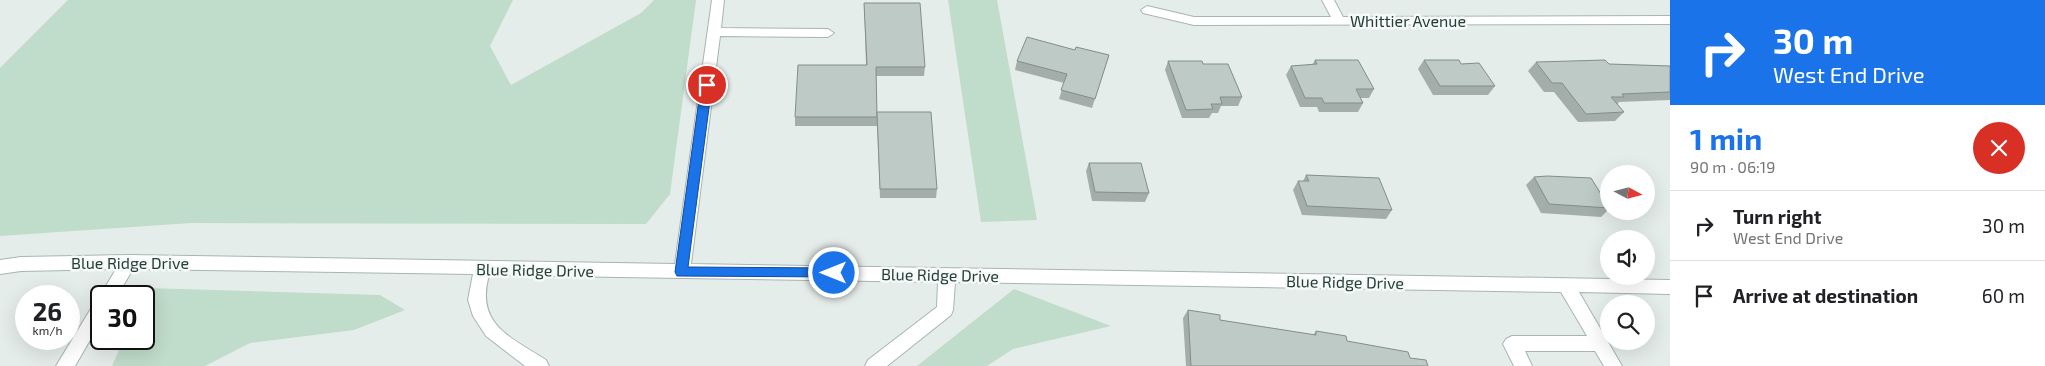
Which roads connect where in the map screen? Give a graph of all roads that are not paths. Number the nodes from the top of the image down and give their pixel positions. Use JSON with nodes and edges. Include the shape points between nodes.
{"nodes":[{"id":1,"x":718,"y":0,"type":"edge"},
{"id":2,"x":1328,"y":0,"type":"edge"},
{"id":3,"x":1148,"y":10,"type":"dead end"},
{"id":4,"x":1670,"y":20,"type":"edge"},
{"id":5,"x":1340,"y":22,"type":"junction"},
{"id":6,"x":714,"y":32,"type":"junction"},
{"id":7,"x":828,"y":33,"type":"dead end"},
{"id":8,"x":129,"y":262,"type":"junction"},
{"id":9,"x":0,"y":267,"type":"edge"},
{"id":10,"x":482,"y":269,"type":"junction"},
{"id":11,"x":682,"y":272,"type":"junction"},
{"id":12,"x":947,"y":274,"type":"junction"},
{"id":13,"x":115,"y":285,"type":"edge"},
{"id":14,"x":1567,"y":287,"type":"junction"},
{"id":15,"x":1670,"y":287,"type":"edge"},
{"id":16,"x":90,"y":325,"type":"edge"},
{"id":17,"x":1600,"y":343,"type":"joint"},
{"id":18,"x":1604,"y":350,"type":"edge"},
{"id":19,"x":65,"y":366,"type":"edge"},
{"id":20,"x":540,"y":366,"type":"edge"},
{"id":21,"x":874,"y":366,"type":"edge"},
{"id":22,"x":1523,"y":366,"type":"edge"},
{"id":23,"x":1613,"y":366,"type":"edge"}],
"edges":[{"from":1,"to":6,"type":"street"},
{"from":2,"to":5,"type":"street"},
{"from":3,"to":5,"type":"street","name":"Whittier Avenue","via":[[1194,21]]},
{"from":4,"to":5,"type":"street","name":"Whittier Avenue"},
{"from":6,"to":7,"type":"street"},
{"from":6,"to":11,"type":"street"},
{"from":8,"to":9,"type":"street","name":"Blue Ridge Drive"},
{"from":8,"to":10,"type":"street","name":"Blue Ridge Drive"},
{"from":8,"to":13,"type":"street"},
{"from":10,"to":11,"type":"street","name":"Blue Ridge Drive"},
{"from":10,"to":20,"type":"street","via":[[476,299],[483,320],[498,338]]},
{"from":11,"to":12,"type":"street","name":"Blue Ridge Drive"},
{"from":12,"to":14,"type":"street","name":"Blue Ridge Drive"},
{"from":12,"to":21,"type":"street","via":[[945,310]]},
{"from":14,"to":15,"type":"street","name":"Blue Ridge Drive"},
{"from":14,"to":17,"type":"street"},
{"from":16,"to":19,"type":"street"},
{"from":17,"to":22,"type":"street","via":[[1512,344]]},
{"from":18,"to":23,"type":"street"}]}
